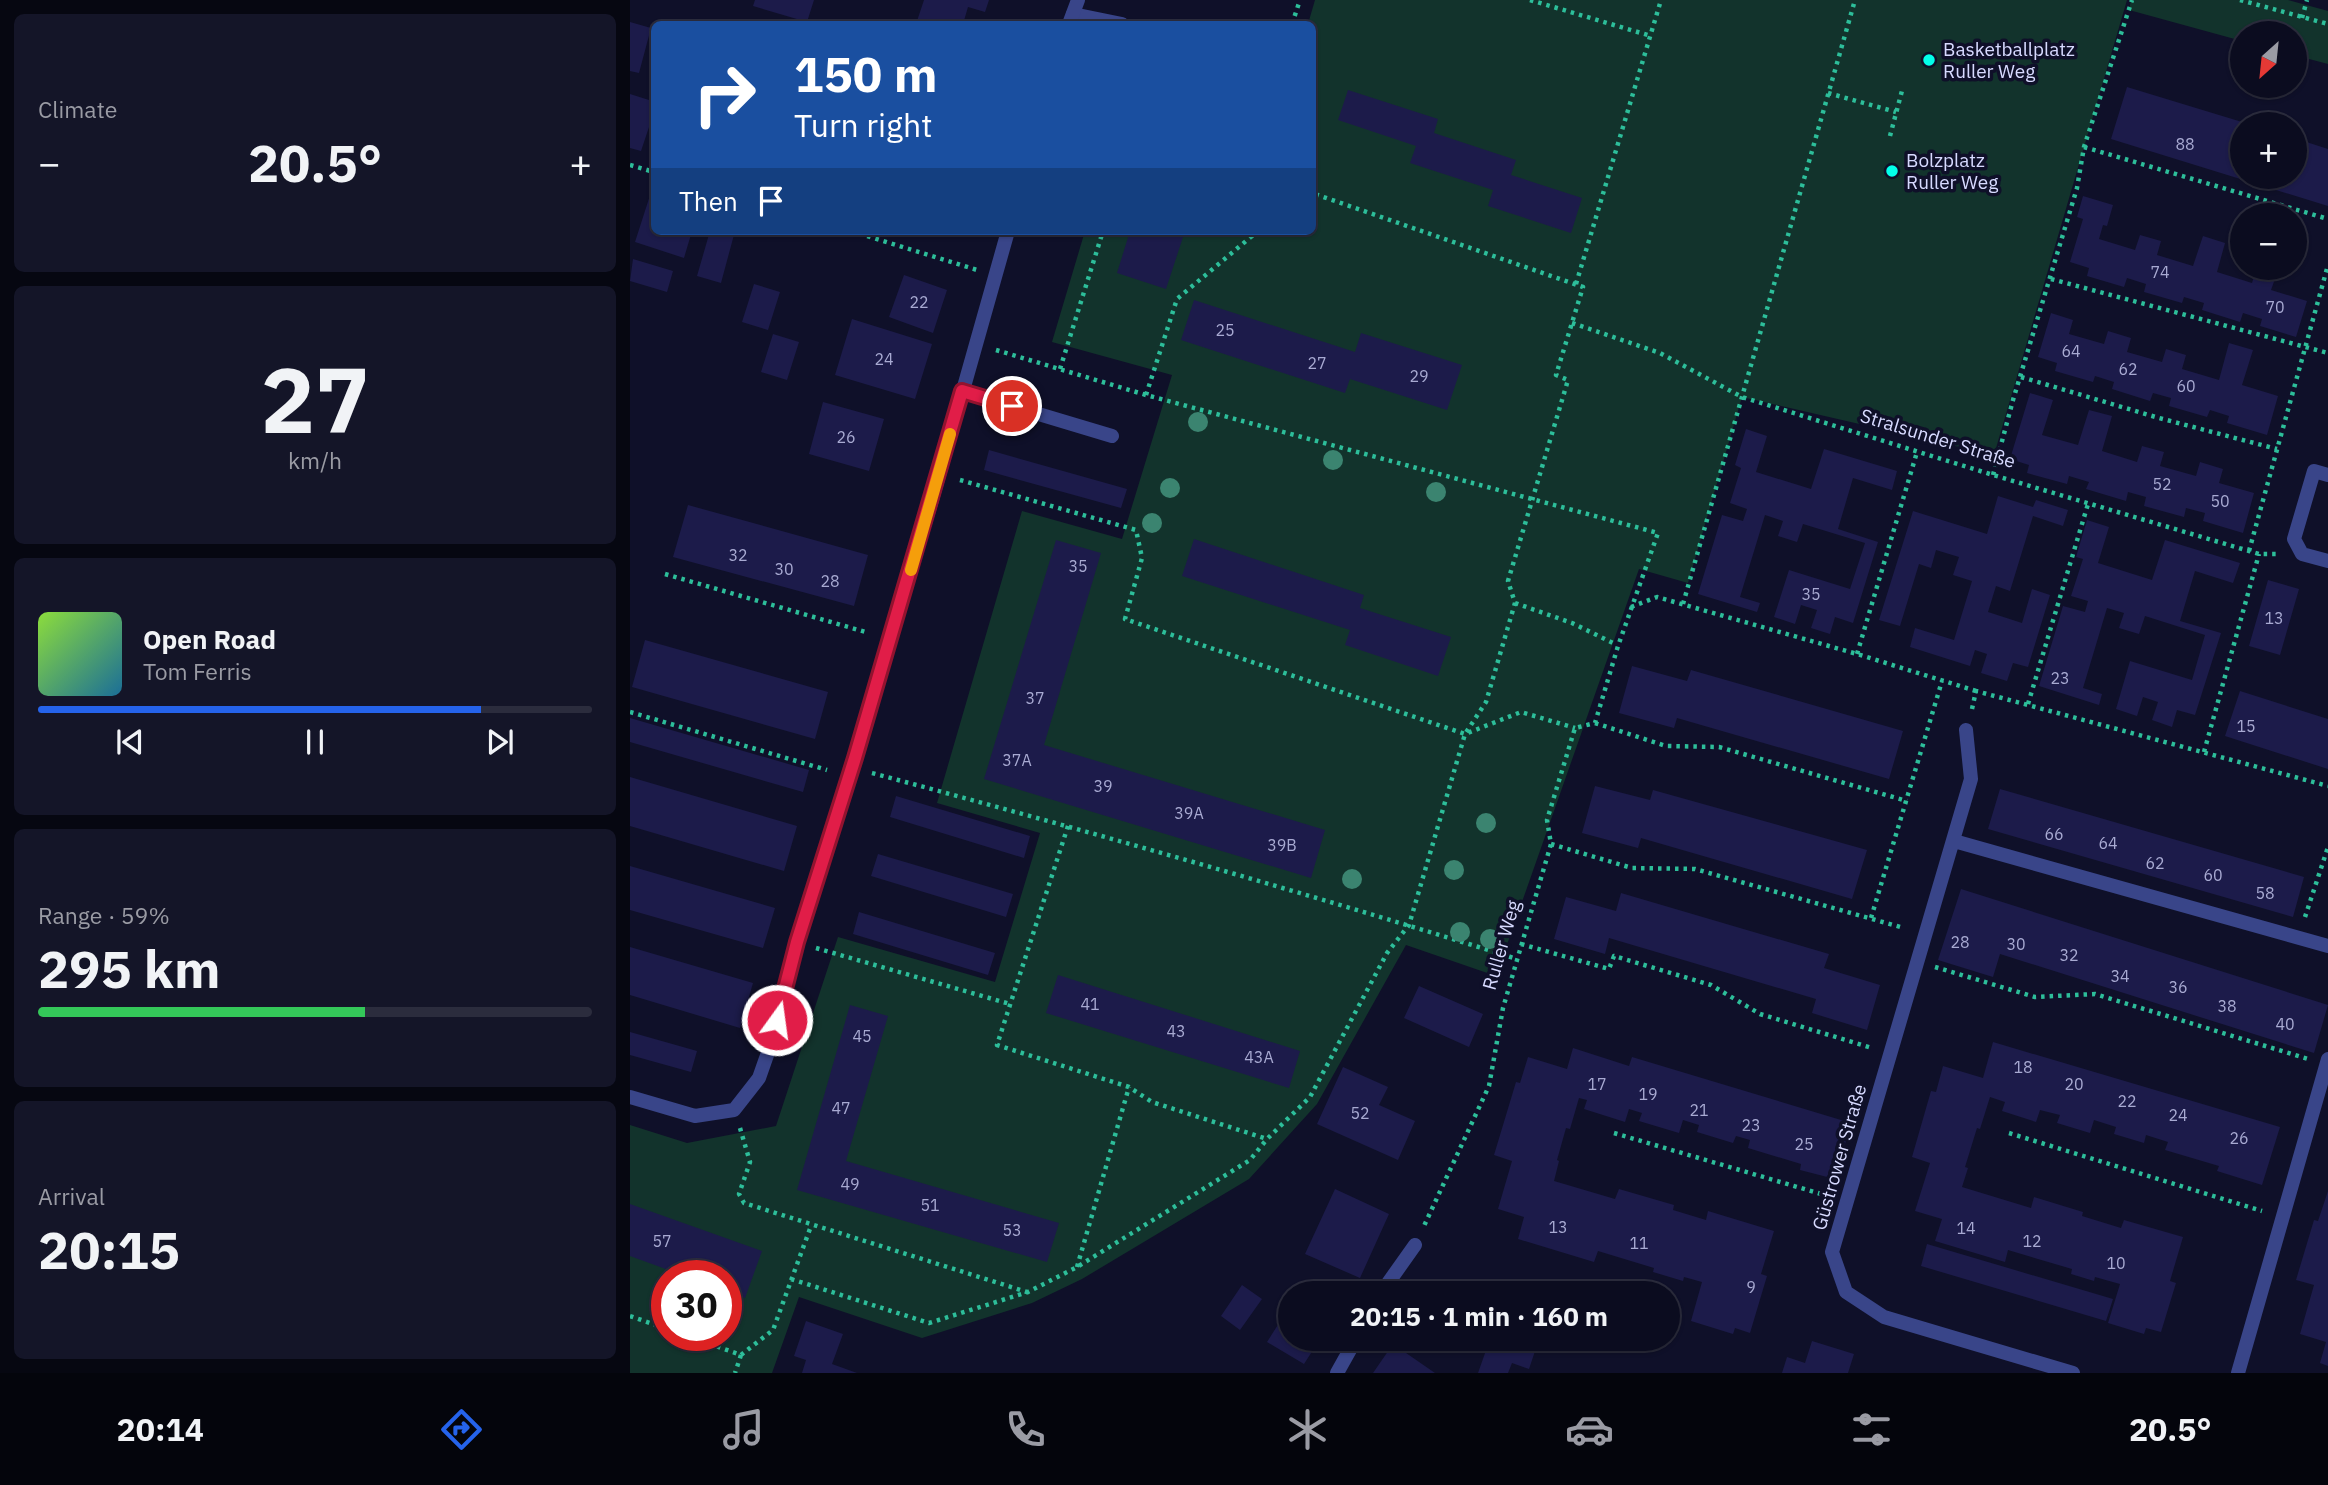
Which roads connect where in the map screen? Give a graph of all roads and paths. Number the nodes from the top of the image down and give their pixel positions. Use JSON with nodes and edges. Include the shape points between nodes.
{"nodes":[{"id":1,"x":1300,"y":0,"type":"edge"},
{"id":2,"x":1530,"y":0,"type":"edge"},
{"id":3,"x":1661,"y":0,"type":"edge"},
{"id":4,"x":1855,"y":0,"type":"edge"},
{"id":5,"x":2132,"y":0,"type":"edge"},
{"id":6,"x":2240,"y":0,"type":"edge"},
{"id":7,"x":2307,"y":0,"type":"edge"},
{"id":8,"x":1073,"y":13,"type":"edge"},
{"id":9,"x":2302,"y":18,"type":"junction"},
{"id":10,"x":1109,"y":21,"type":"edge"},
{"id":11,"x":1293,"y":21,"type":"edge"},
{"id":12,"x":2328,"y":24,"type":"edge"},
{"id":13,"x":1651,"y":36,"type":"junction"},
{"id":14,"x":1903,"y":87,"type":"dead end"},
{"id":15,"x":1828,"y":93,"type":"junction"},
{"id":16,"x":1896,"y":112,"type":"junction"},
{"id":17,"x":1891,"y":136,"type":"dead end"},
{"id":18,"x":2084,"y":147,"type":"junction"},
{"id":19,"x":630,"y":165,"type":"edge"},
{"id":20,"x":651,"y":171,"type":"edge"},
{"id":21,"x":1316,"y":194,"type":"edge"},
{"id":22,"x":2328,"y":219,"type":"edge"},
{"id":23,"x":864,"y":235,"type":"edge"},
{"id":24,"x":1007,"y":235,"type":"edge"},
{"id":25,"x":1102,"y":235,"type":"edge"},
{"id":26,"x":1252,"y":235,"type":"edge"},
{"id":27,"x":2328,"y":265,"type":"edge"},
{"id":28,"x":995,"y":275,"type":"junction"},
{"id":29,"x":2051,"y":279,"type":"junction"},
{"id":30,"x":1576,"y":284,"type":"junction"},
{"id":31,"x":1573,"y":323,"type":"junction"},
{"id":32,"x":975,"y":344,"type":"junction"},
{"id":33,"x":2306,"y":346,"type":"junction"},
{"id":34,"x":2328,"y":353,"type":"edge"},
{"id":35,"x":1060,"y":369,"type":"junction"},
{"id":36,"x":2021,"y":377,"type":"junction"},
{"id":37,"x":962,"y":391,"type":"junction"},
{"id":38,"x":1146,"y":395,"type":"junction"},
{"id":39,"x":1742,"y":397,"type":"junction"},
{"id":40,"x":1112,"y":436,"type":"dead end"},
{"id":41,"x":2277,"y":449,"type":"junction"},
{"id":42,"x":1917,"y":452,"type":"junction"},
{"id":43,"x":939,"y":474,"type":"junction"},
{"id":44,"x":1993,"y":475,"type":"junction"},
{"id":45,"x":2328,"y":475,"type":"edge"},
{"id":46,"x":1533,"y":498,"type":"junction"},
{"id":47,"x":2088,"y":504,"type":"junction"},
{"id":48,"x":2249,"y":551,"type":"junction"},
{"id":49,"x":2259,"y":554,"type":"junction"},
{"id":50,"x":2302,"y":554,"type":"junction"},
{"id":51,"x":2328,"y":561,"type":"edge"},
{"id":52,"x":665,"y":574,"type":"dead end"},
{"id":53,"x":1515,"y":603,"type":"junction"},
{"id":54,"x":1683,"y":604,"type":"junction"},
{"id":55,"x":1631,"y":607,"type":"junction"},
{"id":56,"x":890,"y":639,"type":"junction"},
{"id":57,"x":1618,"y":646,"type":"junction"},
{"id":58,"x":1857,"y":654,"type":"junction"},
{"id":59,"x":1942,"y":681,"type":"junction"},
{"id":60,"x":1976,"y":691,"type":"junction"},
{"id":61,"x":2028,"y":704,"type":"junction"},
{"id":62,"x":630,"y":712,"type":"edge"},
{"id":63,"x":1595,"y":723,"type":"junction"},
{"id":64,"x":1575,"y":728,"type":"junction"},
{"id":65,"x":1966,"y":730,"type":"joint"},
{"id":66,"x":1465,"y":734,"type":"junction"},
{"id":67,"x":2204,"y":752,"type":"junction"},
{"id":68,"x":851,"y":772,"type":"junction"},
{"id":69,"x":2328,"y":786,"type":"edge"},
{"id":70,"x":1907,"y":801,"type":"junction"},
{"id":71,"x":1068,"y":826,"type":"junction"},
{"id":72,"x":1954,"y":841,"type":"junction"},
{"id":73,"x":1551,"y":844,"type":"junction"},
{"id":74,"x":2328,"y":847,"type":"edge"},
{"id":75,"x":1871,"y":918,"type":"junction"},
{"id":76,"x":1409,"y":925,"type":"junction"},
{"id":77,"x":1925,"y":934,"type":"junction"},
{"id":78,"x":2298,"y":937,"type":"junction"},
{"id":79,"x":797,"y":942,"type":"junction"},
{"id":80,"x":1521,"y":944,"type":"junction"},
{"id":81,"x":2328,"y":946,"type":"edge"},
{"id":82,"x":1517,"y":959,"type":"junction"},
{"id":83,"x":1918,"y":962,"type":"junction"},
{"id":84,"x":1010,"y":1004,"type":"junction"},
{"id":85,"x":1889,"y":1053,"type":"junction"},
{"id":86,"x":2327,"y":1062,"type":"edge"},
{"id":87,"x":1129,"y":1087,"type":"junction"},
{"id":88,"x":630,"y":1097,"type":"edge"},
{"id":89,"x":734,"y":1110,"type":"junction"},
{"id":90,"x":1614,"y":1133,"type":"dead end"},
{"id":91,"x":2009,"y":1133,"type":"dead end"},
{"id":92,"x":1267,"y":1139,"type":"junction"},
{"id":93,"x":1846,"y":1202,"type":"junction"},
{"id":94,"x":2283,"y":1218,"type":"junction"},
{"id":95,"x":811,"y":1226,"type":"junction"},
{"id":96,"x":1415,"y":1245,"type":"joint"},
{"id":97,"x":1077,"y":1267,"type":"junction"},
{"id":98,"x":791,"y":1279,"type":"junction"},
{"id":99,"x":1390,"y":1281,"type":"edge"},
{"id":100,"x":1028,"y":1292,"type":"junction"},
{"id":101,"x":630,"y":1316,"type":"edge"},
{"id":102,"x":651,"y":1323,"type":"edge"},
{"id":103,"x":730,"y":1351,"type":"edge"},
{"id":104,"x":1349,"y":1351,"type":"edge"},
{"id":105,"x":741,"y":1355,"type":"junction"},
{"id":106,"x":735,"y":1373,"type":"edge"},
{"id":107,"x":1337,"y":1373,"type":"edge"},
{"id":108,"x":2073,"y":1373,"type":"edge"},
{"id":109,"x":2238,"y":1373,"type":"edge"}],
"edges":[{"from":1,"to":11,"type":"path"},
{"from":2,"to":13,"type":"path"},
{"from":3,"to":13,"type":"path"},
{"from":4,"to":15,"type":"path"},
{"from":5,"to":18,"type":"path"},
{"from":6,"to":9,"type":"path"},
{"from":7,"to":9,"type":"path"},
{"from":8,"to":10,"type":"street"},
{"from":9,"to":12,"type":"path"},
{"from":13,"to":30,"type":"path"},
{"from":14,"to":16,"type":"path"},
{"from":15,"to":16,"type":"path"},
{"from":15,"to":39,"type":"path"},
{"from":16,"to":17,"type":"path"},
{"from":18,"to":22,"type":"path"},
{"from":18,"to":29,"type":"path"},
{"from":19,"to":20,"type":"path"},
{"from":21,"to":30,"type":"path"},
{"from":23,"to":28,"type":"path"},
{"from":24,"to":28,"type":"street"},
{"from":25,"to":35,"type":"path"},
{"from":26,"to":38,"type":"path","via":[[1177,299]]},
{"from":27,"to":33,"type":"path"},
{"from":28,"to":32,"type":"street"},
{"from":29,"to":33,"type":"path"},
{"from":29,"to":36,"type":"path"},
{"from":30,"to":31,"type":"path","via":[[1583,287]]},
{"from":31,"to":39,"type":"path","name":"Stralsunder Straße","via":[[1660,353]]},
{"from":31,"to":46,"type":"path","via":[[1556,375],[1568,380]]},
{"from":32,"to":35,"type":"path"},
{"from":32,"to":37,"type":"street"},
{"from":33,"to":34,"type":"path"},
{"from":33,"to":41,"type":"path"},
{"from":35,"to":38,"type":"path"},
{"from":36,"to":41,"type":"path"},
{"from":36,"to":44,"type":"path"},
{"from":37,"to":40,"type":"street"},
{"from":37,"to":43,"type":"street"},
{"from":38,"to":46,"type":"path"},
{"from":39,"to":42,"type":"path","name":"Stralsunder Straße"},
{"from":39,"to":54,"type":"path"},
{"from":41,"to":48,"type":"path"},
{"from":42,"to":44,"type":"path","name":"Stralsunder Straße"},
{"from":42,"to":58,"type":"path"},
{"from":43,"to":56,"type":"street"},
{"from":43,"to":66,"type":"path","via":[[1136,530],[1142,558],[1125,619]]},
{"from":44,"to":47,"type":"path","name":"Stralsunder Straße"},
{"from":45,"to":50,"type":"street","via":[[2314,471],[2294,539]]},
{"from":46,"to":53,"type":"path","via":[[1508,581]]},
{"from":46,"to":55,"type":"path","via":[[1658,533]]},
{"from":47,"to":48,"type":"path","name":"Stralsunder Straße"},
{"from":47,"to":61,"type":"path"},
{"from":48,"to":49,"type":"path","name":"Stralsunder Straße"},
{"from":49,"to":50,"type":"path","name":"Stralsunder Straße"},
{"from":49,"to":67,"type":"path"},
{"from":50,"to":51,"type":"street"},
{"from":52,"to":56,"type":"path"},
{"from":53,"to":57,"type":"path","via":[[1572,623]]},
{"from":53,"to":66,"type":"path","via":[[1486,702]]},
{"from":54,"to":55,"type":"path","via":[[1657,597]]},
{"from":54,"to":58,"type":"path"},
{"from":55,"to":57,"type":"path"},
{"from":56,"to":68,"type":"street"},
{"from":57,"to":63,"type":"path"},
{"from":58,"to":59,"type":"path"},
{"from":59,"to":60,"type":"path"},
{"from":59,"to":70,"type":"path"},
{"from":60,"to":61,"type":"path"},
{"from":60,"to":65,"type":"path"},
{"from":61,"to":67,"type":"path"},
{"from":62,"to":68,"type":"path"},
{"from":63,"to":64,"type":"path"},
{"from":63,"to":70,"type":"path","via":[[1666,746],[1720,747]]},
{"from":64,"to":66,"type":"path","via":[[1521,712]]},
{"from":64,"to":73,"type":"path","name":"Ruller Weg","via":[[1547,820]]},
{"from":65,"to":72,"type":"street","name":"Güstrower Straße","via":[[1971,779]]},
{"from":66,"to":76,"type":"path"},
{"from":67,"to":69,"type":"path"},
{"from":68,"to":71,"type":"path"},
{"from":68,"to":79,"type":"street"},
{"from":70,"to":75,"type":"path"},
{"from":71,"to":76,"type":"path"},
{"from":71,"to":84,"type":"path"},
{"from":72,"to":77,"type":"street","name":"Güstrower Straße"},
{"from":72,"to":78,"type":"street"},
{"from":73,"to":75,"type":"path","via":[[1632,868],[1695,869]]},
{"from":73,"to":80,"type":"path","name":"Ruller Weg"},
{"from":74,"to":78,"type":"path"},
{"from":75,"to":77,"type":"path"},
{"from":76,"to":82,"type":"path"},
{"from":76,"to":92,"type":"path","via":[[1387,953],[1310,1097]]},
{"from":77,"to":83,"type":"street","name":"Güstrower Straße"},
{"from":78,"to":81,"type":"street"},
{"from":79,"to":84,"type":"path"},
{"from":79,"to":89,"type":"street","via":[[759,1078]]},
{"from":80,"to":82,"type":"path","name":"Ruller Weg"},
{"from":80,"to":85,"type":"path","via":[[1609,969],[1614,956],[1711,985],[1760,1014]]},
{"from":82,"to":96,"type":"path","name":"Ruller Weg","via":[[1489,1086]]},
{"from":83,"to":85,"type":"street","name":"Güstrower Straße"},
{"from":83,"to":86,"type":"path","via":[[2035,997],[2095,994]]},
{"from":84,"to":87,"type":"path","via":[[998,1045]]},
{"from":85,"to":93,"type":"street","name":"Güstrower Straße"},
{"from":86,"to":94,"type":"street"},
{"from":87,"to":92,"type":"path","via":[[1152,1102]]},
{"from":87,"to":97,"type":"path"},
{"from":88,"to":89,"type":"street","via":[[695,1116]]},
{"from":89,"to":95,"type":"path","via":[[750,1162],[739,1194],[744,1203]]},
{"from":90,"to":93,"type":"path"},
{"from":91,"to":94,"type":"path"},
{"from":92,"to":97,"type":"path","via":[[1250,1160]]},
{"from":93,"to":108,"type":"street","name":"Güstrower Straße","via":[[1832,1252],[1846,1292],[1884,1317]]},
{"from":94,"to":109,"type":"street"},
{"from":95,"to":98,"type":"path"},
{"from":95,"to":100,"type":"path"},
{"from":96,"to":99,"type":"street"},
{"from":97,"to":100,"type":"path"},
{"from":98,"to":100,"type":"path","via":[[929,1322]]},
{"from":98,"to":105,"type":"path","via":[[773,1330]]},
{"from":101,"to":102,"type":"path"},
{"from":103,"to":105,"type":"path"},
{"from":104,"to":107,"type":"street"},
{"from":105,"to":106,"type":"path"}]}
